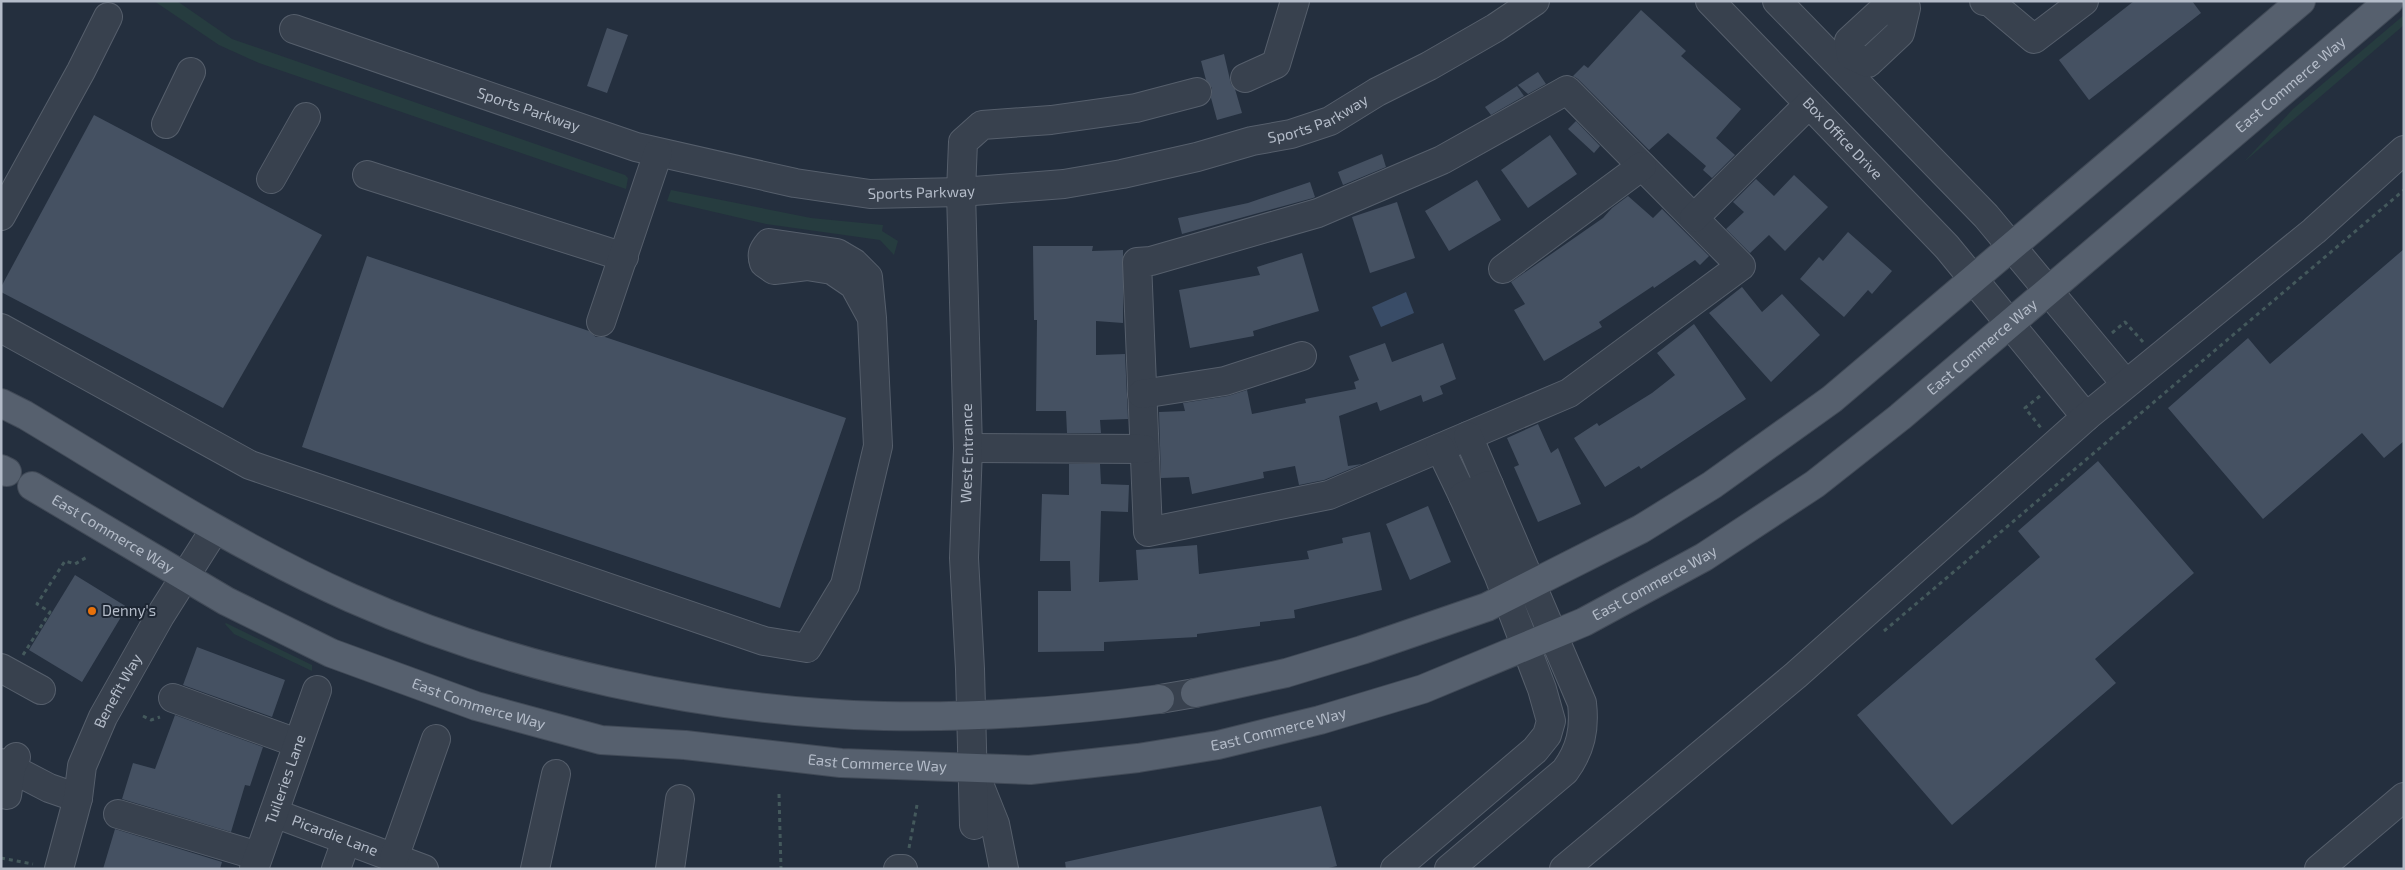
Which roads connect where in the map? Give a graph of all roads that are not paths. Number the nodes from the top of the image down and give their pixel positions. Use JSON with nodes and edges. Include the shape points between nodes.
{"nodes":[{"id":1,"x":1295,"y":1,"type":"edge"},
{"id":2,"x":1534,"y":1,"type":"edge"},
{"id":3,"x":1710,"y":1,"type":"edge"},
{"id":4,"x":1777,"y":1,"type":"edge"},
{"id":5,"x":1984,"y":1,"type":"edge"},
{"id":6,"x":2084,"y":1,"type":"edge"},
{"id":7,"x":2301,"y":1,"type":"edge"},
{"id":8,"x":2389,"y":1,"type":"edge"},
{"id":9,"x":1909,"y":5,"type":"edge"},
{"id":10,"x":108,"y":17,"type":"dead end"},
{"id":11,"x":294,"y":29,"type":"dead end"},
{"id":12,"x":1845,"y":60,"type":"junction"},
{"id":13,"x":192,"y":72,"type":"dead end"},
{"id":14,"x":1245,"y":78,"type":"dead end"},
{"id":15,"x":1197,"y":92,"type":"dead end"},
{"id":16,"x":1808,"y":105,"type":"junction"},
{"id":17,"x":306,"y":117,"type":"dead end"},
{"id":18,"x":166,"y":124,"type":"dead end"},
{"id":19,"x":2404,"y":150,"type":"edge"},
{"id":20,"x":658,"y":153,"type":"junction"},
{"id":21,"x":1642,"y":166,"type":"junction"},
{"id":22,"x":368,"y":175,"type":"dead end"},
{"id":23,"x":271,"y":179,"type":"dead end"},
{"id":24,"x":961,"y":192,"type":"junction"},
{"id":25,"x":2,"y":211,"type":"edge"},
{"id":26,"x":1694,"y":218,"type":"junction"},
{"id":27,"x":2011,"y":246,"type":"junction"},
{"id":28,"x":624,"y":257,"type":"junction"},
{"id":29,"x":1503,"y":268,"type":"dead end"},
{"id":30,"x":1973,"y":278,"type":"junction"},
{"id":31,"x":2048,"y":291,"type":"junction"},
{"id":32,"x":872,"y":318,"type":"dead end"},
{"id":33,"x":601,"y":322,"type":"dead end"},
{"id":34,"x":2011,"y":324,"type":"junction"},
{"id":35,"x":1,"y":328,"type":"edge"},
{"id":36,"x":1302,"y":356,"type":"dead end"},
{"id":37,"x":2125,"y":383,"type":"junction"},
{"id":38,"x":1142,"y":394,"type":"junction"},
{"id":39,"x":1,"y":403,"type":"edge"},
{"id":40,"x":2086,"y":417,"type":"junction"},
{"id":41,"x":1468,"y":436,"type":"junction"},
{"id":42,"x":968,"y":448,"type":"junction"},
{"id":43,"x":1440,"y":448,"type":"junction"},
{"id":44,"x":1144,"y":449,"type":"junction"},
{"id":45,"x":4,"y":471,"type":"edge"},
{"id":46,"x":1489,"y":485,"type":"junction"},
{"id":47,"x":32,"y":486,"type":"joint"},
{"id":48,"x":1463,"y":496,"type":"junction"},
{"id":49,"x":215,"y":529,"type":"junction"},
{"id":50,"x":184,"y":577,"type":"junction"},
{"id":51,"x":1532,"y":585,"type":"junction"},
{"id":52,"x":1507,"y":597,"type":"junction"},
{"id":53,"x":1552,"y":636,"type":"junction"},
{"id":54,"x":1526,"y":647,"type":"junction"},
{"id":55,"x":7,"y":671,"type":"edge"},
{"id":56,"x":42,"y":690,"type":"dead end"},
{"id":57,"x":317,"y":690,"type":"dead end"},
{"id":58,"x":1195,"y":693,"type":"joint"},
{"id":59,"x":173,"y":698,"type":"dead end"},
{"id":60,"x":1160,"y":699,"type":"joint"},
{"id":61,"x":971,"y":715,"type":"junction"},
{"id":62,"x":436,"y":739,"type":"dead end"},
{"id":63,"x":298,"y":743,"type":"junction"},
{"id":64,"x":10,"y":763,"type":"edge"},
{"id":65,"x":972,"y":767,"type":"junction"},
{"id":66,"x":556,"y":774,"type":"dead end"},
{"id":67,"x":7,"y":795,"type":"dead end"},
{"id":68,"x":78,"y":798,"type":"junction"},
{"id":69,"x":2404,"y":798,"type":"edge"},
{"id":70,"x":680,"y":799,"type":"dead end"},
{"id":71,"x":118,"y":814,"type":"dead end"},
{"id":72,"x":274,"y":814,"type":"junction"},
{"id":73,"x":974,"y":825,"type":"dead end"},
{"id":74,"x":346,"y":841,"type":"junction"},
{"id":75,"x":394,"y":858,"type":"junction"},
{"id":76,"x":256,"y":862,"type":"edge"},
{"id":77,"x":46,"y":866,"type":"edge"},
{"id":78,"x":336,"y":869,"type":"edge"},
{"id":79,"x":424,"y":869,"type":"edge"},
{"id":80,"x":535,"y":869,"type":"edge"},
{"id":81,"x":670,"y":869,"type":"edge"},
{"id":82,"x":1004,"y":869,"type":"edge"},
{"id":83,"x":1395,"y":869,"type":"edge"},
{"id":84,"x":1449,"y":869,"type":"edge"},
{"id":85,"x":1564,"y":869,"type":"edge"},
{"id":86,"x":2319,"y":869,"type":"edge"}],
"edges":[{"from":1,"to":14,"type":"street","via":[[1276,64]]},
{"from":2,"to":24,"type":"street","name":"Sports Parkway","via":[[1495,28],[1330,121],[1291,134],[1122,174],[1064,184]]},
{"from":3,"to":16,"type":"street","name":"Box Office Drive"},
{"from":4,"to":12,"type":"street"},
{"from":5,"to":6,"type":"street","via":[[1990,2],[2034,39]]},
{"from":7,"to":27,"type":"main road"},
{"from":8,"to":31,"type":"main road","name":"East Commerce Way"},
{"from":9,"to":12,"type":"street","via":[[1900,33],[1868,63]]},
{"from":10,"to":25,"type":"street"},
{"from":11,"to":20,"type":"street","name":"Sports Parkway"},
{"from":12,"to":27,"type":"street"},
{"from":13,"to":18,"type":"street"},
{"from":15,"to":24,"type":"street","name":"West Entrance","via":[[1136,108],[1051,120],[982,125],[963,142]]},
{"from":16,"to":26,"type":"street"},
{"from":16,"to":30,"type":"street","name":"Box Office Drive","via":[[1947,247]]},
{"from":17,"to":23,"type":"street"},
{"from":19,"to":37,"type":"street","via":[[2314,230]]},
{"from":20,"to":24,"type":"street","name":"Sports Parkway","via":[[795,183],[870,194]]},
{"from":20,"to":28,"type":"street"},
{"from":21,"to":26,"type":"street"},
{"from":21,"to":29,"type":"street"},
{"from":21,"to":38,"type":"street","via":[[1567,90],[1442,160],[1318,212],[1151,261],[1137,262]]},
{"from":22,"to":28,"type":"street"},
{"from":24,"to":42,"type":"street","name":"West Entrance"},
{"from":26,"to":41,"type":"street","via":[[1741,266],[1569,394]]},
{"from":27,"to":30,"type":"main road"},
{"from":27,"to":31,"type":"street"},
{"from":28,"to":33,"type":"street"},
{"from":30,"to":34,"type":"street","name":"Box Office Drive"},
{"from":30,"to":51,"type":"main road","via":[[1832,399],[1760,452],[1641,528]]},
{"from":31,"to":34,"type":"main road","name":"East Commerce Way"},
{"from":31,"to":37,"type":"street"},
{"from":32,"to":35,"type":"street","via":[[878,446],[845,585],[807,648],[764,641],[250,465]]},
{"from":34,"to":40,"type":"street","name":"Box Office Drive"},
{"from":34,"to":53,"type":"main road","name":"East Commerce Way","via":[[1815,484],[1704,558]]},
{"from":36,"to":38,"type":"street","via":[[1225,381]]},
{"from":37,"to":40,"type":"street"},
{"from":38,"to":44,"type":"street"},
{"from":39,"to":49,"type":"main road"},
{"from":40,"to":85,"type":"street","via":[[1789,681]]},
{"from":41,"to":43,"type":"street"},
{"from":41,"to":46,"type":"street"},
{"from":42,"to":44,"type":"street"},
{"from":42,"to":61,"type":"street","name":"West Entrance","via":[[964,558]]},
{"from":43,"to":44,"type":"street","via":[[1329,495],[1148,532]]},
{"from":43,"to":48,"type":"street"},
{"from":45,"to":47,"type":"street","name":"East Commerce Way"},
{"from":46,"to":48,"type":"street"},
{"from":46,"to":51,"type":"street"},
{"from":47,"to":50,"type":"main road","name":"East Commerce Way"},
{"from":48,"to":52,"type":"street"},
{"from":49,"to":50,"type":"street","name":"Benefit Way"},
{"from":49,"to":61,"type":"main road","via":[[379,610],[476,644],[592,677],[654,691],[807,712],[883,716]]},
{"from":50,"to":65,"type":"main road","name":"East Commerce Way","via":[[331,653],[476,706],[601,740],[685,745],[841,763]]},
{"from":50,"to":68,"type":"street","name":"Benefit Way","via":[[103,717],[82,766]]},
{"from":51,"to":52,"type":"main road"},
{"from":51,"to":53,"type":"street"},
{"from":52,"to":54,"type":"street"},
{"from":52,"to":58,"type":"main road","via":[[1487,607],[1362,650]]},
{"from":53,"to":54,"type":"main road","name":"East Commerce Way"},
{"from":53,"to":84,"type":"street","via":[[1582,703],[1584,722],[1575,757],[1565,771],[1533,800]]},
{"from":54,"to":65,"type":"main road","name":"East Commerce Way","via":[[1423,689],[1320,720],[1218,745],[1030,770]]},
{"from":54,"to":83,"type":"street","via":[[1551,720],[1547,735],[1535,750]]},
{"from":55,"to":56,"type":"street"},
{"from":57,"to":63,"type":"street","name":"Tuileries Lane"},
{"from":58,"to":60,"type":"street"},
{"from":59,"to":63,"type":"street"},
{"from":60,"to":61,"type":"main road","via":[[1031,713]]},
{"from":61,"to":65,"type":"street","name":"West Entrance"},
{"from":62,"to":75,"type":"street"},
{"from":63,"to":72,"type":"street","name":"Tuileries Lane"},
{"from":64,"to":67,"type":"street"},
{"from":64,"to":68,"type":"street","via":[[49,788]]},
{"from":65,"to":73,"type":"street","name":"West Entrance"},
{"from":65,"to":82,"type":"street","via":[[995,824]]},
{"from":66,"to":80,"type":"street"},
{"from":68,"to":77,"type":"street","name":"Benefit Way"},
{"from":69,"to":86,"type":"street"},
{"from":70,"to":81,"type":"street"},
{"from":71,"to":76,"type":"street"},
{"from":72,"to":74,"type":"street","name":"Picardie Lane"},
{"from":72,"to":76,"type":"street","name":"Tuileries Lane"},
{"from":74,"to":75,"type":"street","name":"Picardie Lane"},
{"from":74,"to":78,"type":"street"},
{"from":75,"to":79,"type":"street","name":"Picardie Lane"}]}
